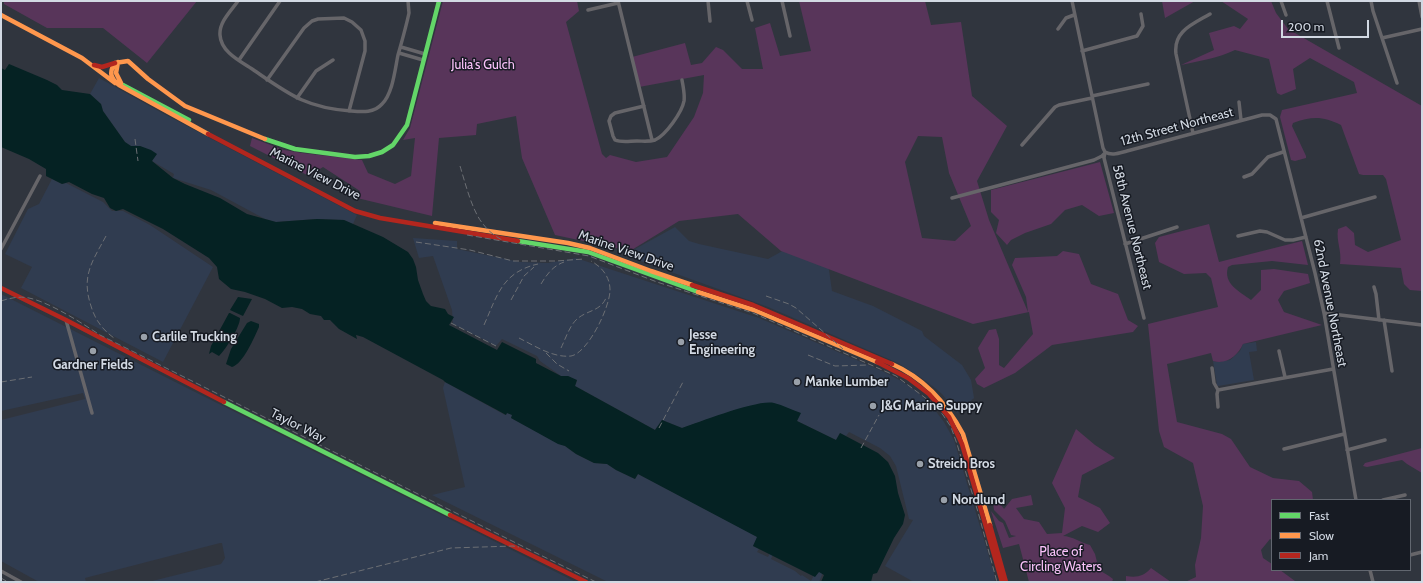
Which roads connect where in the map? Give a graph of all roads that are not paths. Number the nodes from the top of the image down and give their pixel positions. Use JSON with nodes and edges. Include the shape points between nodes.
{"nodes":[{"id":1,"x":238,"y":1,"type":"edge"},
{"id":2,"x":280,"y":1,"type":"edge"},
{"id":3,"x":408,"y":1,"type":"edge"},
{"id":4,"x":438,"y":1,"type":"edge"},
{"id":5,"x":708,"y":1,"type":"edge"},
{"id":6,"x":747,"y":1,"type":"edge"},
{"id":7,"x":782,"y":1,"type":"edge"},
{"id":8,"x":1072,"y":1,"type":"edge"},
{"id":9,"x":1281,"y":1,"type":"edge"},
{"id":10,"x":1327,"y":1,"type":"edge"},
{"id":11,"x":1371,"y":1,"type":"edge"},
{"id":12,"x":1419,"y":1,"type":"edge"},
{"id":13,"x":618,"y":2,"type":"edge"},
{"id":14,"x":588,"y":10,"type":"dead end"},
{"id":15,"x":1141,"y":14,"type":"dead end"},
{"id":16,"x":1210,"y":14,"type":"dead end"},
{"id":17,"x":1,"y":15,"type":"edge"},
{"id":18,"x":1074,"y":15,"type":"junction"},
{"id":19,"x":1286,"y":15,"type":"dead end"},
{"id":20,"x":1422,"y":17,"type":"edge"},
{"id":21,"x":752,"y":20,"type":"dead end"},
{"id":22,"x":710,"y":21,"type":"dead end"},
{"id":23,"x":1058,"y":29,"type":"dead end"},
{"id":24,"x":1422,"y":29,"type":"edge"},
{"id":25,"x":790,"y":36,"type":"dead end"},
{"id":26,"x":1382,"y":38,"type":"junction"},
{"id":27,"x":401,"y":47,"type":"junction"},
{"id":28,"x":1338,"y":48,"type":"dead end"},
{"id":29,"x":1082,"y":50,"type":"junction"},
{"id":30,"x":399,"y":53,"type":"junction"},
{"id":31,"x":425,"y":54,"type":"junction"},
{"id":32,"x":239,"y":60,"type":"junction"},
{"id":33,"x":333,"y":60,"type":"dead end"},
{"id":34,"x":423,"y":60,"type":"junction"},
{"id":35,"x":116,"y":64,"type":"junction"},
{"id":36,"x":93,"y":66,"type":"junction"},
{"id":37,"x":111,"y":70,"type":"junction"},
{"id":38,"x":104,"y":72,"type":"junction"},
{"id":39,"x":267,"y":80,"type":"junction"},
{"id":40,"x":682,"y":80,"type":"dead end"},
{"id":41,"x":114,"y":81,"type":"junction"},
{"id":42,"x":1396,"y":83,"type":"dead end"},
{"id":43,"x":121,"y":84,"type":"junction"},
{"id":44,"x":1148,"y":84,"type":"dead end"},
{"id":45,"x":1092,"y":97,"type":"junction"},
{"id":46,"x":296,"y":98,"type":"junction"},
{"id":47,"x":1239,"y":102,"type":"dead end"},
{"id":48,"x":644,"y":106,"type":"junction"},
{"id":49,"x":349,"y":111,"type":"junction"},
{"id":50,"x":1270,"y":115,"type":"joint"},
{"id":51,"x":1241,"y":120,"type":"junction"},
{"id":52,"x":1193,"y":133,"type":"junction"},
{"id":53,"x":652,"y":140,"type":"junction"},
{"id":54,"x":1022,"y":145,"type":"dead end"},
{"id":55,"x":1105,"y":152,"type":"junction"},
{"id":56,"x":1284,"y":152,"type":"junction"},
{"id":57,"x":40,"y":176,"type":"dead end"},
{"id":58,"x":1244,"y":177,"type":"dead end"},
{"id":59,"x":1375,"y":197,"type":"dead end"},
{"id":60,"x":952,"y":198,"type":"dead end"},
{"id":61,"x":1301,"y":218,"type":"junction"},
{"id":62,"x":1177,"y":227,"type":"dead end"},
{"id":63,"x":1238,"y":236,"type":"dead end"},
{"id":64,"x":1306,"y":237,"type":"junction"},
{"id":65,"x":1125,"y":244,"type":"junction"},
{"id":66,"x":1,"y":249,"type":"edge"},
{"id":67,"x":1374,"y":287,"type":"dead end"},
{"id":68,"x":1,"y":288,"type":"edge"},
{"id":69,"x":1324,"y":313,"type":"junction"},
{"id":70,"x":1144,"y":318,"type":"dead end"},
{"id":71,"x":66,"y":320,"type":"junction"},
{"id":72,"x":1379,"y":320,"type":"junction"},
{"id":73,"x":1384,"y":320,"type":"junction"},
{"id":74,"x":1422,"y":325,"type":"edge"},
{"id":75,"x":1280,"y":351,"type":"dead end"},
{"id":76,"x":1212,"y":368,"type":"dead end"},
{"id":77,"x":1333,"y":369,"type":"junction"},
{"id":78,"x":1392,"y":371,"type":"dead end"},
{"id":79,"x":1285,"y":377,"type":"junction"},
{"id":80,"x":1218,"y":390,"type":"junction"},
{"id":81,"x":1218,"y":407,"type":"dead end"},
{"id":82,"x":92,"y":413,"type":"dead end"},
{"id":83,"x":1344,"y":434,"type":"junction"},
{"id":84,"x":1385,"y":440,"type":"dead end"},
{"id":85,"x":1284,"y":449,"type":"dead end"},
{"id":86,"x":1347,"y":450,"type":"junction"},
{"id":87,"x":1405,"y":495,"type":"dead end"},
{"id":88,"x":1356,"y":499,"type":"edge"},
{"id":89,"x":1387,"y":499,"type":"edge"},
{"id":90,"x":1422,"y":552,"type":"edge"},
{"id":91,"x":1411,"y":555,"type":"edge"},
{"id":92,"x":1,"y":571,"type":"edge"},
{"id":93,"x":1370,"y":571,"type":"edge"},
{"id":94,"x":21,"y":582,"type":"edge"},
{"id":95,"x":586,"y":582,"type":"edge"},
{"id":96,"x":1002,"y":582,"type":"edge"},
{"id":97,"x":1006,"y":582,"type":"edge"},
{"id":98,"x":1373,"y":582,"type":"edge"}],
"edges":[{"from":1,"to":32,"type":"street","via":[[224,22],[220,36],[225,49]]},
{"from":2,"to":32,"type":"street"},
{"from":3,"to":27,"type":"street","via":[[409,13]]},
{"from":4,"to":31,"type":"main road"},
{"from":5,"to":22,"type":"street"},
{"from":6,"to":21,"type":"street"},
{"from":7,"to":25,"type":"street"},
{"from":8,"to":18,"type":"street","name":"58th Avenue Northeast"},
{"from":9,"to":19,"type":"street"},
{"from":10,"to":28,"type":"street"},
{"from":11,"to":26,"type":"street"},
{"from":12,"to":20,"type":"street"},
{"from":13,"to":14,"type":"street"},
{"from":13,"to":48,"type":"street"},
{"from":15,"to":29,"type":"street","via":[[1143,26],[1137,36]]},
{"from":16,"to":52,"type":"street","via":[[1184,30],[1176,44]]},
{"from":17,"to":36,"type":"main road","name":"Marine View Drive"},
{"from":18,"to":23,"type":"street","via":[[1066,18]]},
{"from":18,"to":29,"type":"street","name":"58th Avenue Northeast"},
{"from":24,"to":26,"type":"street"},
{"from":26,"to":42,"type":"street"},
{"from":27,"to":30,"type":"street"},
{"from":27,"to":31,"type":"street"},
{"from":29,"to":45,"type":"street","name":"58th Avenue Northeast"},
{"from":30,"to":34,"type":"street"},
{"from":30,"to":49,"type":"street","via":[[390,91],[383,103],[369,111]]},
{"from":31,"to":34,"type":"main road"},
{"from":32,"to":39,"type":"street"},
{"from":33,"to":46,"type":"street","via":[[316,70]]},
{"from":34,"to":35,"type":"main road","via":[[410,113],[401,134],[388,148],[362,157],[303,150],[269,141],[185,106],[131,63],[125,61]]},
{"from":35,"to":36,"type":"main road"},
{"from":35,"to":37,"type":"main road"},
{"from":35,"to":43,"type":"main road","via":[[116,76]]},
{"from":36,"to":38,"type":"main road","name":"Marine View Drive"},
{"from":36,"to":41,"type":"main road","name":"Marine View Drive"},
{"from":37,"to":38,"type":"main road"},
{"from":37,"to":41,"type":"main road"},
{"from":38,"to":41,"type":"main road","name":"Marine View Drive"},
{"from":39,"to":46,"type":"street"},
{"from":39,"to":49,"type":"street","via":[[304,28],[312,21],[332,18],[348,20],[361,30],[365,45]]},
{"from":40,"to":53,"type":"street","via":[[685,98],[682,110],[665,133]]},
{"from":41,"to":43,"type":"main road","name":"Marine View Drive"},
{"from":41,"to":96,"type":"main road","name":"Marine View Drive","via":[[361,214],[588,252],[754,310],[908,378],[943,409],[960,438]]},
{"from":43,"to":97,"type":"main road","name":"Marine View Drive","via":[[353,208],[376,214],[590,248],[753,305],[905,370],[938,396],[960,427]]},
{"from":44,"to":45,"type":"street"},
{"from":45,"to":54,"type":"street","via":[[1055,107]]},
{"from":45,"to":55,"type":"street","name":"58th Avenue Northeast"},
{"from":46,"to":49,"type":"street","via":[[320,107]]},
{"from":47,"to":51,"type":"street"},
{"from":48,"to":53,"type":"street"},
{"from":48,"to":53,"type":"street","via":[[610,116],[612,136],[617,141]]},
{"from":50,"to":51,"type":"street","name":"12th Street Northeast"},
{"from":50,"to":56,"type":"street","name":"62nd Avenue Northeast","via":[[1276,119]]},
{"from":51,"to":52,"type":"street","name":"12th Street Northeast"},
{"from":52,"to":55,"type":"street","name":"12th Street Northeast","via":[[1114,154]]},
{"from":55,"to":60,"type":"street","name":"12th Street Northeast","via":[[1094,160]]},
{"from":55,"to":65,"type":"street","name":"58th Avenue Northeast","via":[[1104,158]]},
{"from":56,"to":58,"type":"street","via":[[1268,157],[1252,174]]},
{"from":56,"to":61,"type":"street","name":"62nd Avenue Northeast"},
{"from":57,"to":66,"type":"street"},
{"from":59,"to":61,"type":"street"},
{"from":61,"to":64,"type":"street","name":"62nd Avenue Northeast"},
{"from":62,"to":65,"type":"street"},
{"from":63,"to":64,"type":"street","via":[[1260,231],[1282,239]]},
{"from":64,"to":69,"type":"street","name":"62nd Avenue Northeast"},
{"from":65,"to":70,"type":"street","name":"58th Avenue Northeast"},
{"from":67,"to":72,"type":"street"},
{"from":68,"to":71,"type":"main road","name":"Taylor Way"},
{"from":69,"to":72,"type":"street"},
{"from":69,"to":77,"type":"street","name":"62nd Avenue Northeast"},
{"from":71,"to":82,"type":"street"},
{"from":71,"to":95,"type":"main road","name":"Taylor Way","via":[[267,424]]},
{"from":72,"to":73,"type":"street"},
{"from":73,"to":74,"type":"street"},
{"from":73,"to":78,"type":"street"},
{"from":75,"to":79,"type":"street"},
{"from":76,"to":80,"type":"street","via":[[1214,383]]},
{"from":77,"to":79,"type":"street"},
{"from":77,"to":83,"type":"street","name":"62nd Avenue Northeast"},
{"from":79,"to":80,"type":"street"},
{"from":80,"to":81,"type":"street"},
{"from":83,"to":85,"type":"street"},
{"from":83,"to":86,"type":"street","name":"62nd Avenue Northeast"},
{"from":84,"to":86,"type":"street"},
{"from":86,"to":88,"type":"street","name":"62nd Avenue Northeast"},
{"from":87,"to":89,"type":"street"},
{"from":90,"to":91,"type":"street"},
{"from":92,"to":94,"type":"street"},
{"from":93,"to":98,"type":"street"}]}
